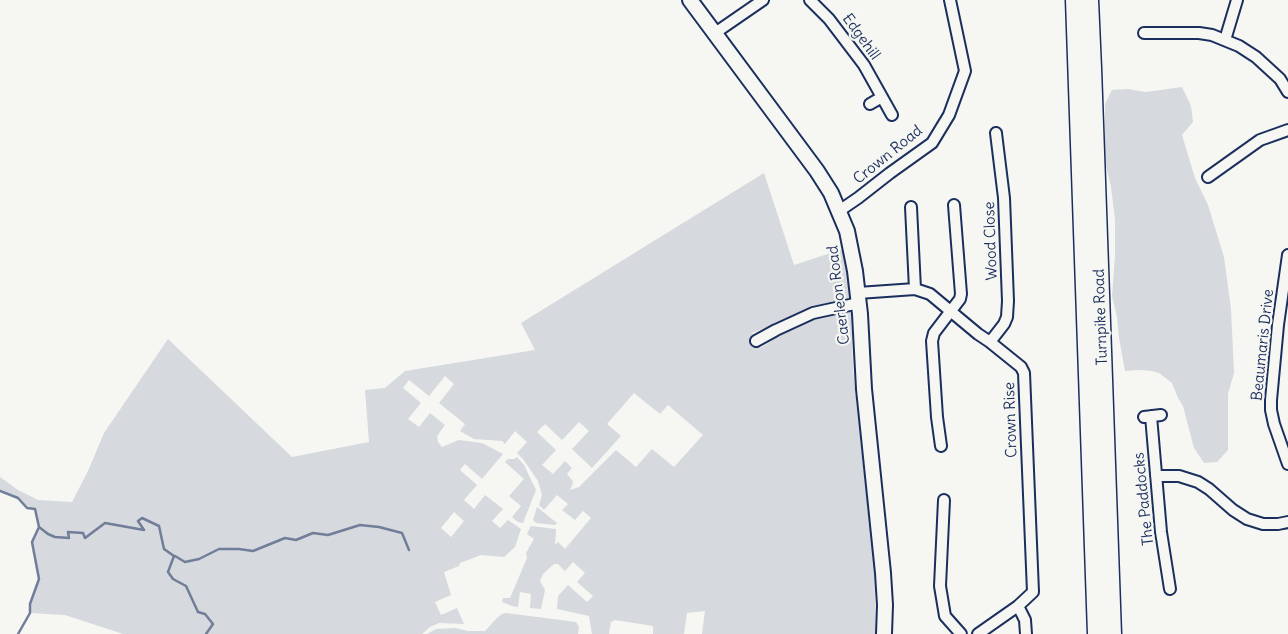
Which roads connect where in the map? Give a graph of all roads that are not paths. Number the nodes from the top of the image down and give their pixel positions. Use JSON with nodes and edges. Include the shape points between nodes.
{"nodes":[{"id":1,"x":690,"y":0,"type":"edge"},
{"id":2,"x":763,"y":0,"type":"edge"},
{"id":3,"x":810,"y":0,"type":"edge"},
{"id":4,"x":950,"y":0,"type":"edge"},
{"id":5,"x":1075,"y":0,"type":"edge"},
{"id":6,"x":1089,"y":0,"type":"edge"},
{"id":7,"x":1238,"y":0,"type":"edge"},
{"id":8,"x":715,"y":33,"type":"junction"},
{"id":9,"x":1144,"y":33,"type":"dead end"},
{"id":10,"x":1225,"y":40,"type":"junction"},
{"id":11,"x":1288,"y":92,"type":"edge"},
{"id":12,"x":882,"y":97,"type":"junction"},
{"id":13,"x":870,"y":104,"type":"dead end"},
{"id":14,"x":892,"y":116,"type":"dead end"},
{"id":15,"x":1288,"y":130,"type":"edge"},
{"id":16,"x":996,"y":133,"type":"dead end"},
{"id":17,"x":1208,"y":177,"type":"dead end"},
{"id":18,"x":954,"y":205,"type":"dead end"},
{"id":19,"x":911,"y":207,"type":"dead end"},
{"id":20,"x":839,"y":211,"type":"junction"},
{"id":21,"x":1288,"y":255,"type":"edge"},
{"id":22,"x":915,"y":289,"type":"junction"},
{"id":23,"x":858,"y":298,"type":"junction"},
{"id":24,"x":951,"y":311,"type":"junction"},
{"id":25,"x":1283,"y":325,"type":"edge"},
{"id":26,"x":756,"y":341,"type":"dead end"},
{"id":27,"x":990,"y":342,"type":"junction"},
{"id":28,"x":1152,"y":416,"type":"dead end"},
{"id":29,"x":941,"y":446,"type":"dead end"},
{"id":30,"x":1288,"y":464,"type":"edge"},
{"id":31,"x":1156,"y":476,"type":"junction"},
{"id":32,"x":944,"y":500,"type":"dead end"},
{"id":33,"x":1288,"y":522,"type":"edge"},
{"id":34,"x":1170,"y":589,"type":"dead end"},
{"id":35,"x":1018,"y":606,"type":"junction"},
{"id":36,"x":884,"y":634,"type":"edge"},
{"id":37,"x":961,"y":634,"type":"edge"},
{"id":38,"x":978,"y":634,"type":"edge"},
{"id":39,"x":1026,"y":634,"type":"edge"},
{"id":40,"x":1097,"y":634,"type":"edge"},
{"id":41,"x":1112,"y":634,"type":"edge"}],
"edges":[{"from":1,"to":8,"type":"main road","name":"Caerleon Road"},
{"from":2,"to":8,"type":"street"},
{"from":3,"to":12,"type":"street","name":"Edgehill","via":[[864,65]]},
{"from":4,"to":20,"type":"street","name":"Crown Road","via":[[964,71],[949,115],[932,143]]},
{"from":5,"to":40,"type":"highway","name":"Turnpike Road"},
{"from":6,"to":41,"type":"highway","name":"Turnpike Road"},
{"from":7,"to":10,"type":"street"},
{"from":8,"to":20,"type":"main road","name":"Caerleon Road","via":[[817,171],[832,193]]},
{"from":9,"to":10,"type":"street","via":[[1199,33]]},
{"from":10,"to":11,"type":"street","via":[[1256,57]]},
{"from":12,"to":13,"type":"street"},
{"from":12,"to":14,"type":"street","name":"Edgehill"},
{"from":15,"to":17,"type":"street","via":[[1260,140]]},
{"from":16,"to":27,"type":"street","name":"Wood Close","via":[[1004,198],[1008,301],[1004,324]]},
{"from":18,"to":24,"type":"street","via":[[961,294]]},
{"from":19,"to":22,"type":"street"},
{"from":20,"to":23,"type":"main road","name":"Caerleon Road","via":[[851,246]]},
{"from":21,"to":25,"type":"street","name":"Beaumaris Drive"},
{"from":22,"to":23,"type":"street","name":"Crown Rise"},
{"from":22,"to":24,"type":"street","name":"Crown Rise","via":[[930,294]]},
{"from":23,"to":26,"type":"street","name":"Crown Rise","via":[[813,313]]},
{"from":23,"to":36,"type":"main road","name":"Caerleon Road","via":[[885,605]]},
{"from":24,"to":27,"type":"street","name":"Crown Rise"},
{"from":24,"to":29,"type":"street","via":[[934,333],[932,341]]},
{"from":25,"to":30,"type":"street","name":"Beaumaris Drive","via":[[1272,384],[1271,410]]},
{"from":27,"to":35,"type":"street","name":"Crown Rise","via":[[1024,373],[1033,592]]},
{"from":28,"to":31,"type":"street","name":"The Paddocks"},
{"from":31,"to":33,"type":"street","via":[[1179,476],[1198,482],[1247,519],[1263,524]]},
{"from":31,"to":34,"type":"street","name":"The Paddocks","via":[[1164,578]]},
{"from":32,"to":37,"type":"street","via":[[940,586],[945,616]]},
{"from":35,"to":38,"type":"street","name":"Crown Rise"},
{"from":35,"to":39,"type":"street","via":[[1025,620]]}]}
